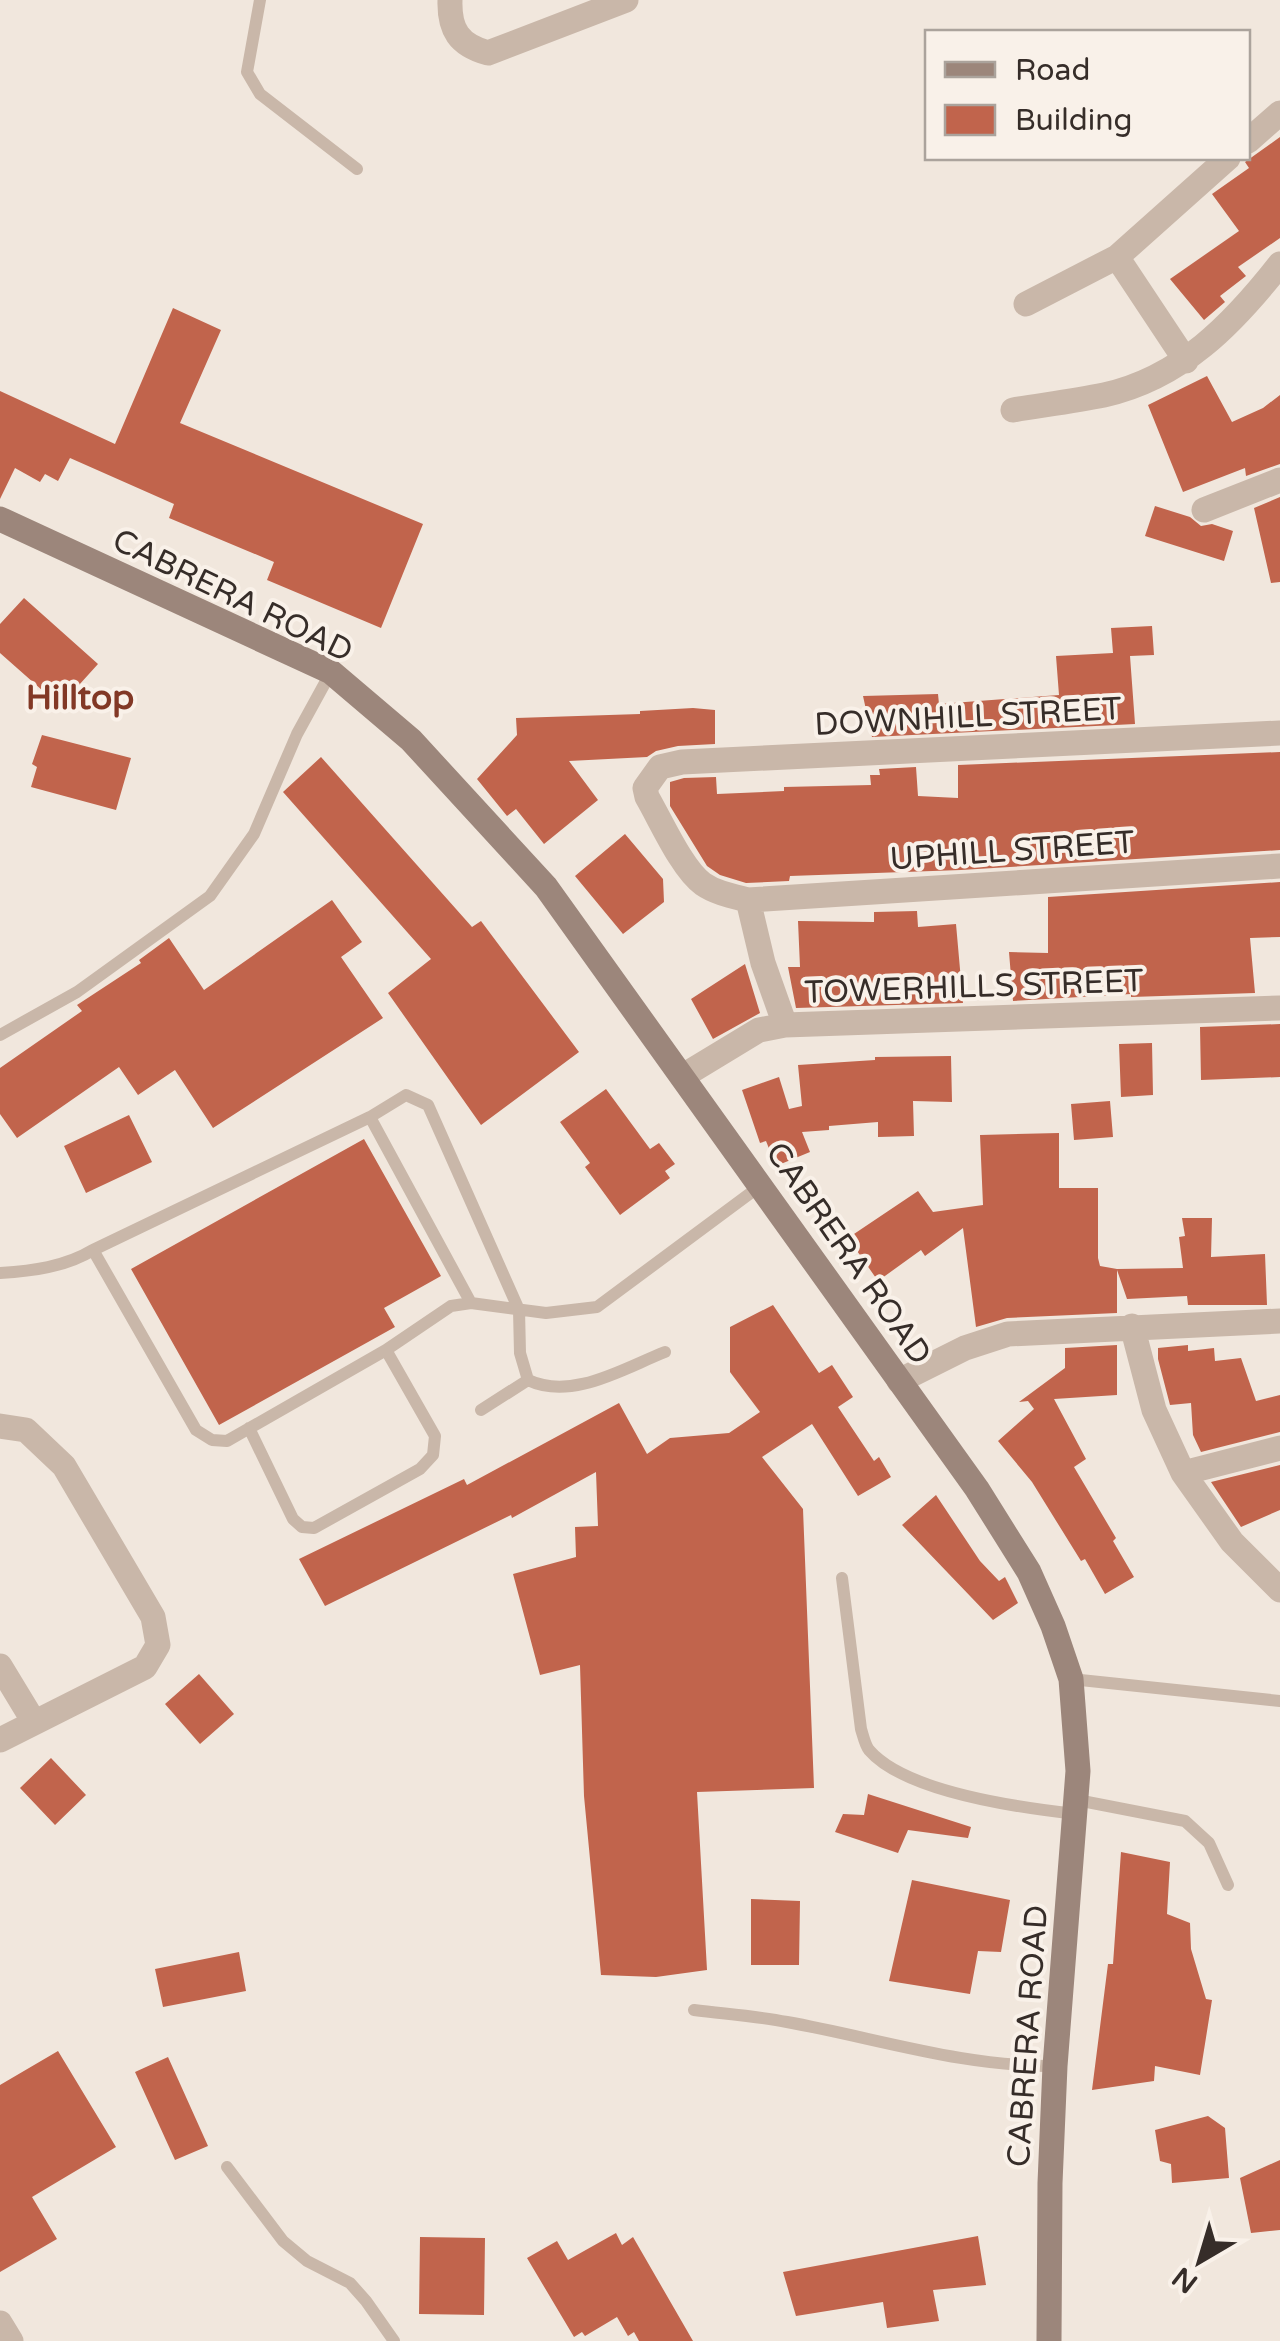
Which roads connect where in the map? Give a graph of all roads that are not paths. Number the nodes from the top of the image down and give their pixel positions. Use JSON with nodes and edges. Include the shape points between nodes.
{"nodes":[{"id":1,"x":260,"y":0,"type":"edge"},
{"id":2,"x":450,"y":0,"type":"edge"},
{"id":3,"x":626,"y":0,"type":"edge"},
{"id":4,"x":1280,"y":114,"type":"edge"},
{"id":5,"x":1250,"y":139,"type":"edge"},
{"id":6,"x":1226,"y":160,"type":"edge"},
{"id":7,"x":357,"y":169,"type":"dead end"},
{"id":8,"x":1116,"y":257,"type":"junction"},
{"id":9,"x":1280,"y":264,"type":"edge"},
{"id":10,"x":1026,"y":304,"type":"dead end"},
{"id":11,"x":1186,"y":361,"type":"junction"},
{"id":12,"x":1012,"y":410,"type":"dead end"},
{"id":13,"x":1280,"y":480,"type":"edge"},
{"id":14,"x":1204,"y":510,"type":"dead end"},
{"id":15,"x":0,"y":520,"type":"edge"},
{"id":16,"x":330,"y":672,"type":"junction"},
{"id":17,"x":1280,"y":733,"type":"edge"},
{"id":18,"x":1280,"y":866,"type":"edge"},
{"id":19,"x":748,"y":900,"type":"junction"},
{"id":20,"x":1280,"y":1008,"type":"edge"},
{"id":21,"x":786,"y":1026,"type":"junction"},
{"id":22,"x":0,"y":1035,"type":"edge"},
{"id":23,"x":683,"y":1076,"type":"junction"},
{"id":24,"x":370,"y":1118,"type":"junction"},
{"id":25,"x":761,"y":1186,"type":"junction"},
{"id":26,"x":93,"y":1250,"type":"junction"},
{"id":27,"x":0,"y":1273,"type":"edge"},
{"id":28,"x":471,"y":1303,"type":"junction"},
{"id":29,"x":519,"y":1310,"type":"junction"},
{"id":30,"x":1280,"y":1320,"type":"edge"},
{"id":31,"x":1132,"y":1326,"type":"junction"},
{"id":32,"x":386,"y":1350,"type":"junction"},
{"id":33,"x":666,"y":1352,"type":"dead end"},
{"id":34,"x":528,"y":1380,"type":"junction"},
{"id":35,"x":899,"y":1381,"type":"junction"},
{"id":36,"x":482,"y":1410,"type":"dead end"},
{"id":37,"x":0,"y":1426,"type":"edge"},
{"id":38,"x":249,"y":1428,"type":"junction"},
{"id":39,"x":1280,"y":1448,"type":"edge"},
{"id":40,"x":1183,"y":1473,"type":"junction"},
{"id":41,"x":842,"y":1578,"type":"dead end"},
{"id":42,"x":1280,"y":1590,"type":"edge"},
{"id":43,"x":0,"y":1666,"type":"edge"},
{"id":44,"x":1071,"y":1679,"type":"junction"},
{"id":45,"x":1280,"y":1701,"type":"edge"},
{"id":46,"x":34,"y":1722,"type":"junction"},
{"id":47,"x":0,"y":1740,"type":"edge"},
{"id":48,"x":1076,"y":1807,"type":"junction"},
{"id":49,"x":1228,"y":1884,"type":"dead end"},
{"id":50,"x":694,"y":2010,"type":"dead end"},
{"id":51,"x":1055,"y":2066,"type":"junction"},
{"id":52,"x":227,"y":2167,"type":"dead end"},
{"id":53,"x":0,"y":2323,"type":"edge"},
{"id":54,"x":10,"y":2341,"type":"edge"},
{"id":55,"x":394,"y":2341,"type":"edge"},
{"id":56,"x":1049,"y":2341,"type":"edge"}],
"edges":[{"from":1,"to":7,"type":"lane","via":[[247,72],[252,84]]},
{"from":2,"to":3,"type":"street","via":[[456,34],[468,47],[488,53]]},
{"from":4,"to":5,"type":"street"},
{"from":6,"to":8,"type":"street"},
{"from":8,"to":10,"type":"street"},
{"from":8,"to":11,"type":"street"},
{"from":9,"to":11,"type":"street"},
{"from":11,"to":12,"type":"street","via":[[1106,394]]},
{"from":13,"to":14,"type":"street"},
{"from":15,"to":16,"type":"main road","name":"CABRERA ROAD"},
{"from":16,"to":22,"type":"lane","via":[[254,834],[210,896],[78,992]]},
{"from":16,"to":23,"type":"main road","name":"CABRERA ROAD","via":[[411,740],[546,887]]},
{"from":17,"to":19,"type":"street","name":"DOWNHILL STREET","via":[[660,767],[645,788],[647,798],[688,868],[700,883]]},
{"from":18,"to":19,"type":"street","name":"UPHILL STREET"},
{"from":19,"to":21,"type":"street"},
{"from":20,"to":21,"type":"street","name":"TOWERHILLS STREET"},
{"from":21,"to":23,"type":"street","name":"TOWERHILLS STREET","via":[[759,1030]]},
{"from":23,"to":25,"type":"main road","name":"CABRERA ROAD"},
{"from":24,"to":26,"type":"lane"},
{"from":24,"to":28,"type":"lane"},
{"from":24,"to":29,"type":"lane","via":[[406,1096],[428,1105]]},
{"from":25,"to":29,"type":"lane","via":[[598,1307]]},
{"from":25,"to":35,"type":"main road","name":"CABRERA ROAD"},
{"from":26,"to":27,"type":"lane","via":[[32,1271]]},
{"from":26,"to":38,"type":"lane","via":[[196,1430],[226,1441]]},
{"from":28,"to":29,"type":"lane"},
{"from":28,"to":32,"type":"lane","via":[[451,1306]]},
{"from":29,"to":34,"type":"lane"},
{"from":30,"to":31,"type":"street"},
{"from":31,"to":35,"type":"street","via":[[998,1336]]},
{"from":31,"to":40,"type":"street","via":[[1154,1410]]},
{"from":32,"to":38,"type":"lane"},
{"from":32,"to":38,"type":"lane","via":[[435,1436],[432,1455],[420,1469],[314,1528],[302,1527]]},
{"from":33,"to":34,"type":"lane","via":[[574,1387],[546,1389]]},
{"from":34,"to":36,"type":"lane"},
{"from":35,"to":44,"type":"main road","name":"CABRERA ROAD","via":[[1030,1572]]},
{"from":37,"to":46,"type":"street","via":[[26,1430],[64,1466],[152,1617],[158,1644],[145,1667]]},
{"from":39,"to":40,"type":"street"},
{"from":40,"to":42,"type":"street","via":[[1232,1542]]},
{"from":41,"to":48,"type":"lane","via":[[867,1748],[892,1768],[936,1786],[1018,1807]]},
{"from":43,"to":46,"type":"street"},
{"from":44,"to":45,"type":"lane"},
{"from":44,"to":48,"type":"main road","name":"CABRERA ROAD"},
{"from":46,"to":47,"type":"street"},
{"from":48,"to":49,"type":"lane","via":[[1185,1821],[1209,1843]]},
{"from":48,"to":51,"type":"main road","name":"CABRERA ROAD"},
{"from":50,"to":51,"type":"lane","via":[[1018,2066]]},
{"from":51,"to":56,"type":"main road","name":"CABRERA ROAD"},
{"from":52,"to":55,"type":"lane","via":[[283,2241],[350,2283]]},
{"from":53,"to":54,"type":"street"}]}
